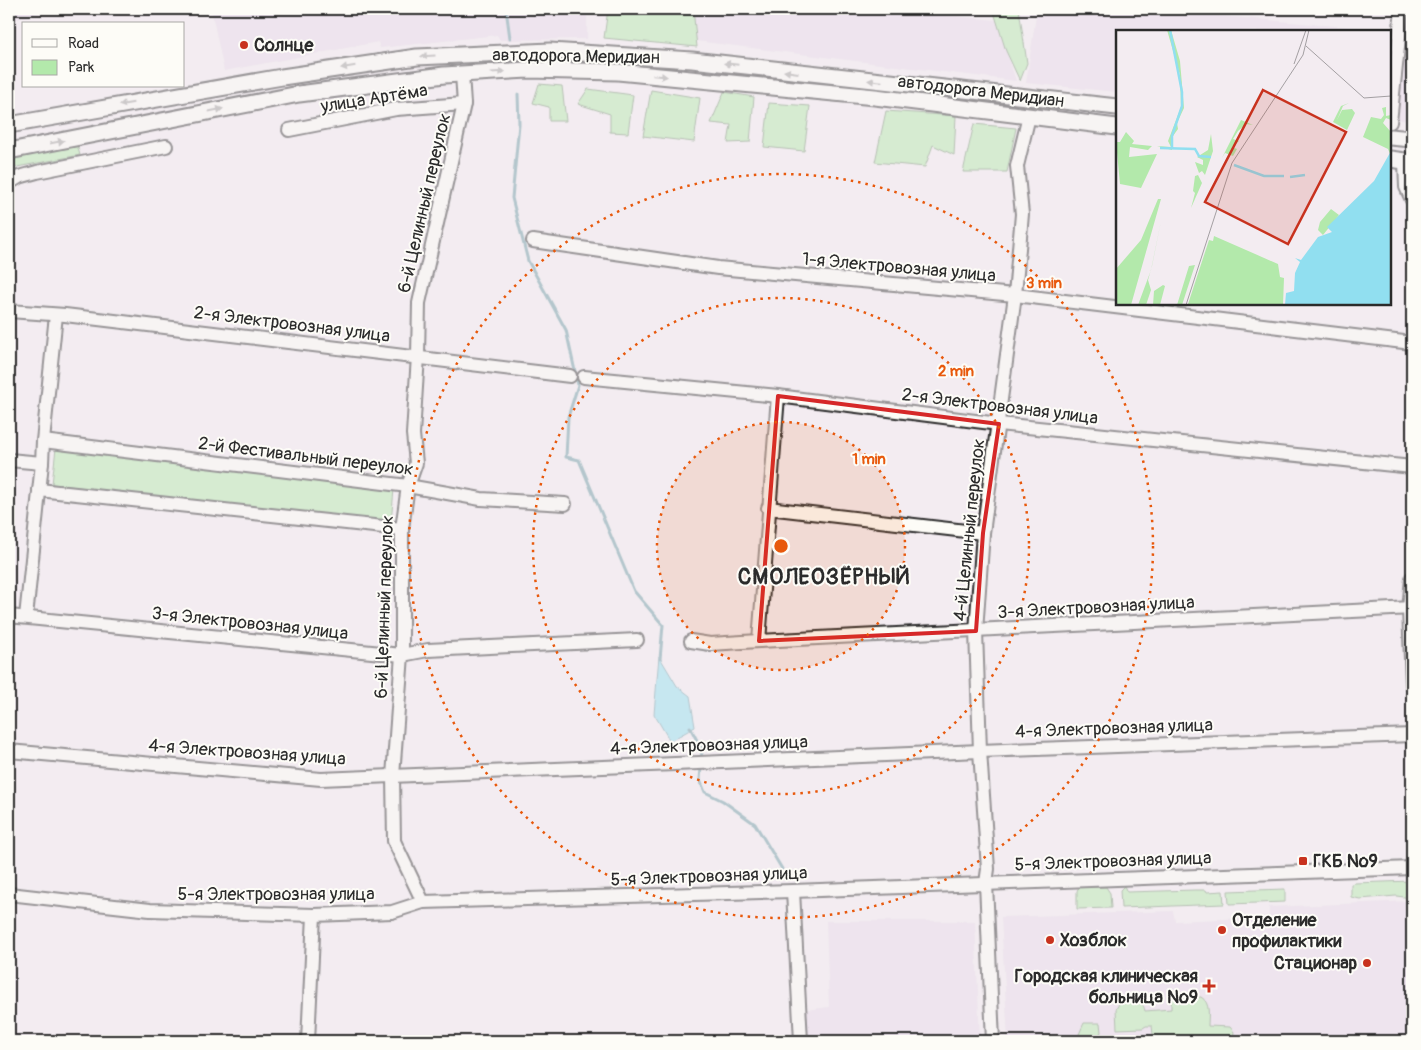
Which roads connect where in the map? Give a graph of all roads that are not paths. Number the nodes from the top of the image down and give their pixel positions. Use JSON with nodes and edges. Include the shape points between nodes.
{"nodes":[{"id":1,"x":1402,"y":9,"type":"edge"},
{"id":2,"x":460,"y":54,"type":"junction"},
{"id":3,"x":462,"y":74,"type":"junction"},
{"id":4,"x":464,"y":104,"type":"junction"},
{"id":5,"x":1116,"y":107,"type":"edge"},
{"id":6,"x":1391,"y":113,"type":"edge"},
{"id":7,"x":1029,"y":116,"type":"junction"},
{"id":8,"x":9,"y":125,"type":"edge"},
{"id":9,"x":1116,"y":127,"type":"edge"},
{"id":10,"x":289,"y":130,"type":"dead end"},
{"id":11,"x":1391,"y":137,"type":"edge"},
{"id":12,"x":1412,"y":139,"type":"edge"},
{"id":13,"x":166,"y":146,"type":"dead end"},
{"id":14,"x":9,"y":151,"type":"edge"},
{"id":15,"x":1402,"y":161,"type":"edge"},
{"id":16,"x":9,"y":183,"type":"edge"},
{"id":17,"x":1412,"y":200,"type":"edge"},
{"id":18,"x":533,"y":242,"type":"dead end"},
{"id":19,"x":1015,"y":295,"type":"junction"},
{"id":20,"x":9,"y":311,"type":"edge"},
{"id":21,"x":56,"y":315,"type":"junction"},
{"id":22,"x":1412,"y":343,"type":"edge"},
{"id":23,"x":418,"y":356,"type":"junction"},
{"id":24,"x":570,"y":376,"type":"dead end"},
{"id":25,"x":584,"y":377,"type":"dead end"},
{"id":26,"x":778,"y":396,"type":"junction"},
{"id":27,"x":999,"y":424,"type":"junction"},
{"id":28,"x":43,"y":441,"type":"junction"},
{"id":29,"x":9,"y":460,"type":"edge"},
{"id":30,"x":42,"y":463,"type":"junction"},
{"id":31,"x":1412,"y":467,"type":"edge"},
{"id":32,"x":408,"y":486,"type":"junction"},
{"id":33,"x":39,"y":490,"type":"junction"},
{"id":34,"x":565,"y":504,"type":"dead end"},
{"id":35,"x":768,"y":508,"type":"junction"},
{"id":36,"x":402,"y":529,"type":"junction"},
{"id":37,"x":983,"y":533,"type":"junction"},
{"id":38,"x":1412,"y":578,"type":"edge"},
{"id":39,"x":1411,"y":609,"type":"edge"},
{"id":40,"x":9,"y":616,"type":"edge"},
{"id":41,"x":26,"y":617,"type":"junction"},
{"id":42,"x":976,"y":631,"type":"junction"},
{"id":43,"x":637,"y":640,"type":"dead end"},
{"id":44,"x":691,"y":641,"type":"dead end"},
{"id":45,"x":758,"y":642,"type":"junction"},
{"id":46,"x":402,"y":655,"type":"junction"},
{"id":47,"x":1412,"y":685,"type":"edge"},
{"id":48,"x":1412,"y":735,"type":"edge"},
{"id":49,"x":9,"y":751,"type":"edge"},
{"id":50,"x":980,"y":751,"type":"junction"},
{"id":51,"x":394,"y":776,"type":"junction"},
{"id":52,"x":1412,"y":868,"type":"edge"},
{"id":53,"x":986,"y":883,"type":"junction"},
{"id":54,"x":793,"y":891,"type":"junction"},
{"id":55,"x":9,"y":894,"type":"edge"},
{"id":56,"x":423,"y":902,"type":"junction"},
{"id":57,"x":314,"y":915,"type":"junction"},
{"id":58,"x":308,"y":1041,"type":"edge"},
{"id":59,"x":801,"y":1041,"type":"edge"},
{"id":60,"x":992,"y":1041,"type":"edge"}],
"edges":[{"from":1,"to":6,"type":"street"},
{"from":2,"to":3,"type":"main road"},
{"from":5,"to":2,"type":"main road","name":"автодорога Меридиан","one_way":true,"via":[[692,60],[550,50]]},
{"from":2,"to":8,"type":"main road","name":"автодорога Меридиан","one_way":true,"via":[[417,57],[282,77]]},
{"from":3,"to":4,"type":"street","name":"6-й Целинный переулок"},
{"from":3,"to":7,"type":"main road","name":"автодорога Меридиан","one_way":true,"via":[[528,70],[618,72],[876,97]]},
{"from":14,"to":3,"type":"main road","name":"автодорога Меридиан","one_way":true,"via":[[299,94]]},
{"from":4,"to":10,"type":"street","name":"улица Артёма","via":[[396,109]]},
{"from":4,"to":23,"type":"street","name":"6-й Целинный переулок","via":[[419,303]]},
{"from":7,"to":9,"type":"main road","name":"автодорога Меридиан"},
{"from":7,"to":19,"type":"street","name":"4-й Целинный переулок","via":[[1017,166],[1022,214]]},
{"from":11,"to":12,"type":"main road"},
{"from":13,"to":16,"type":"street","via":[[37,172]]},
{"from":15,"to":17,"type":"street","via":[[1406,187]]},
{"from":18,"to":19,"type":"street","name":"1-я Электровозная улица","via":[[718,268]]},
{"from":19,"to":22,"type":"street","name":"1-я Электровозная улица"},
{"from":19,"to":27,"type":"street","name":"4-й Целинный переулок"},
{"from":20,"to":21,"type":"street","name":"2-я Электровозная улица"},
{"from":21,"to":23,"type":"street","name":"2-я Электровозная улица"},
{"from":21,"to":28,"type":"street"},
{"from":23,"to":24,"type":"street","name":"2-я Электровозная улица"},
{"from":23,"to":32,"type":"street","name":"6-й Целинный переулок","via":[[413,434],[416,463]]},
{"from":25,"to":26,"type":"street","name":"2-я Электровозная улица"},
{"from":26,"to":27,"type":"street","name":"2-я Электровозная улица"},
{"from":26,"to":35,"type":"street"},
{"from":27,"to":31,"type":"street","name":"2-я Электровозная улица"},
{"from":27,"to":37,"type":"street","name":"4-й Целинный переулок"},
{"from":28,"to":30,"type":"street"},
{"from":28,"to":32,"type":"street","name":"2-й Фестивальный переулок"},
{"from":29,"to":30,"type":"street"},
{"from":30,"to":33,"type":"street"},
{"from":32,"to":34,"type":"street","name":"2-й Фестивальный переулок","via":[[481,499]]},
{"from":32,"to":36,"type":"street","name":"6-й Целинный переулок"},
{"from":33,"to":36,"type":"street"},
{"from":33,"to":41,"type":"street"},
{"from":35,"to":37,"type":"street"},
{"from":35,"to":45,"type":"street"},
{"from":36,"to":46,"type":"street","name":"6-й Целинный переулок"},
{"from":37,"to":42,"type":"street","name":"4-й Целинный переулок"},
{"from":38,"to":39,"type":"street"},
{"from":39,"to":42,"type":"street","name":"3-я Электровозная улица"},
{"from":39,"to":47,"type":"street"},
{"from":40,"to":41,"type":"street","name":"3-я Электровозная улица"},
{"from":41,"to":46,"type":"street","name":"3-я Электровозная улица"},
{"from":42,"to":45,"type":"street","name":"3-я Электровозная улица"},
{"from":42,"to":50,"type":"street","name":"4-й Целинный переулок"},
{"from":43,"to":46,"type":"street","name":"3-я Электровозная улица","via":[[428,650]]},
{"from":44,"to":45,"type":"street","name":"3-я Электровозная улица","via":[[710,644]]},
{"from":46,"to":51,"type":"street","name":"6-й Целинный переулок"},
{"from":48,"to":50,"type":"street","name":"4-я Электровозная улица"},
{"from":49,"to":51,"type":"street","name":"4-я Электровозная улица","via":[[322,779]]},
{"from":50,"to":51,"type":"street","name":"4-я Электровозная улица"},
{"from":50,"to":53,"type":"street","name":"4-й Целинный переулок","via":[[988,869]]},
{"from":51,"to":56,"type":"street","name":"6-й Целинный переулок","via":[[394,841]]},
{"from":52,"to":53,"type":"street","name":"5-я Электровозная улица"},
{"from":53,"to":54,"type":"street","name":"5-я Электровозная улица"},
{"from":53,"to":60,"type":"street","name":"4-й Целинный переулок"},
{"from":54,"to":56,"type":"street","name":"5-я Электровозная улица"},
{"from":54,"to":59,"type":"street"},
{"from":55,"to":57,"type":"street","name":"5-я Электровозная улица","via":[[150,910]]},
{"from":56,"to":57,"type":"street","name":"5-я Электровозная улица","via":[[392,912]]},
{"from":57,"to":58,"type":"street"}]}
